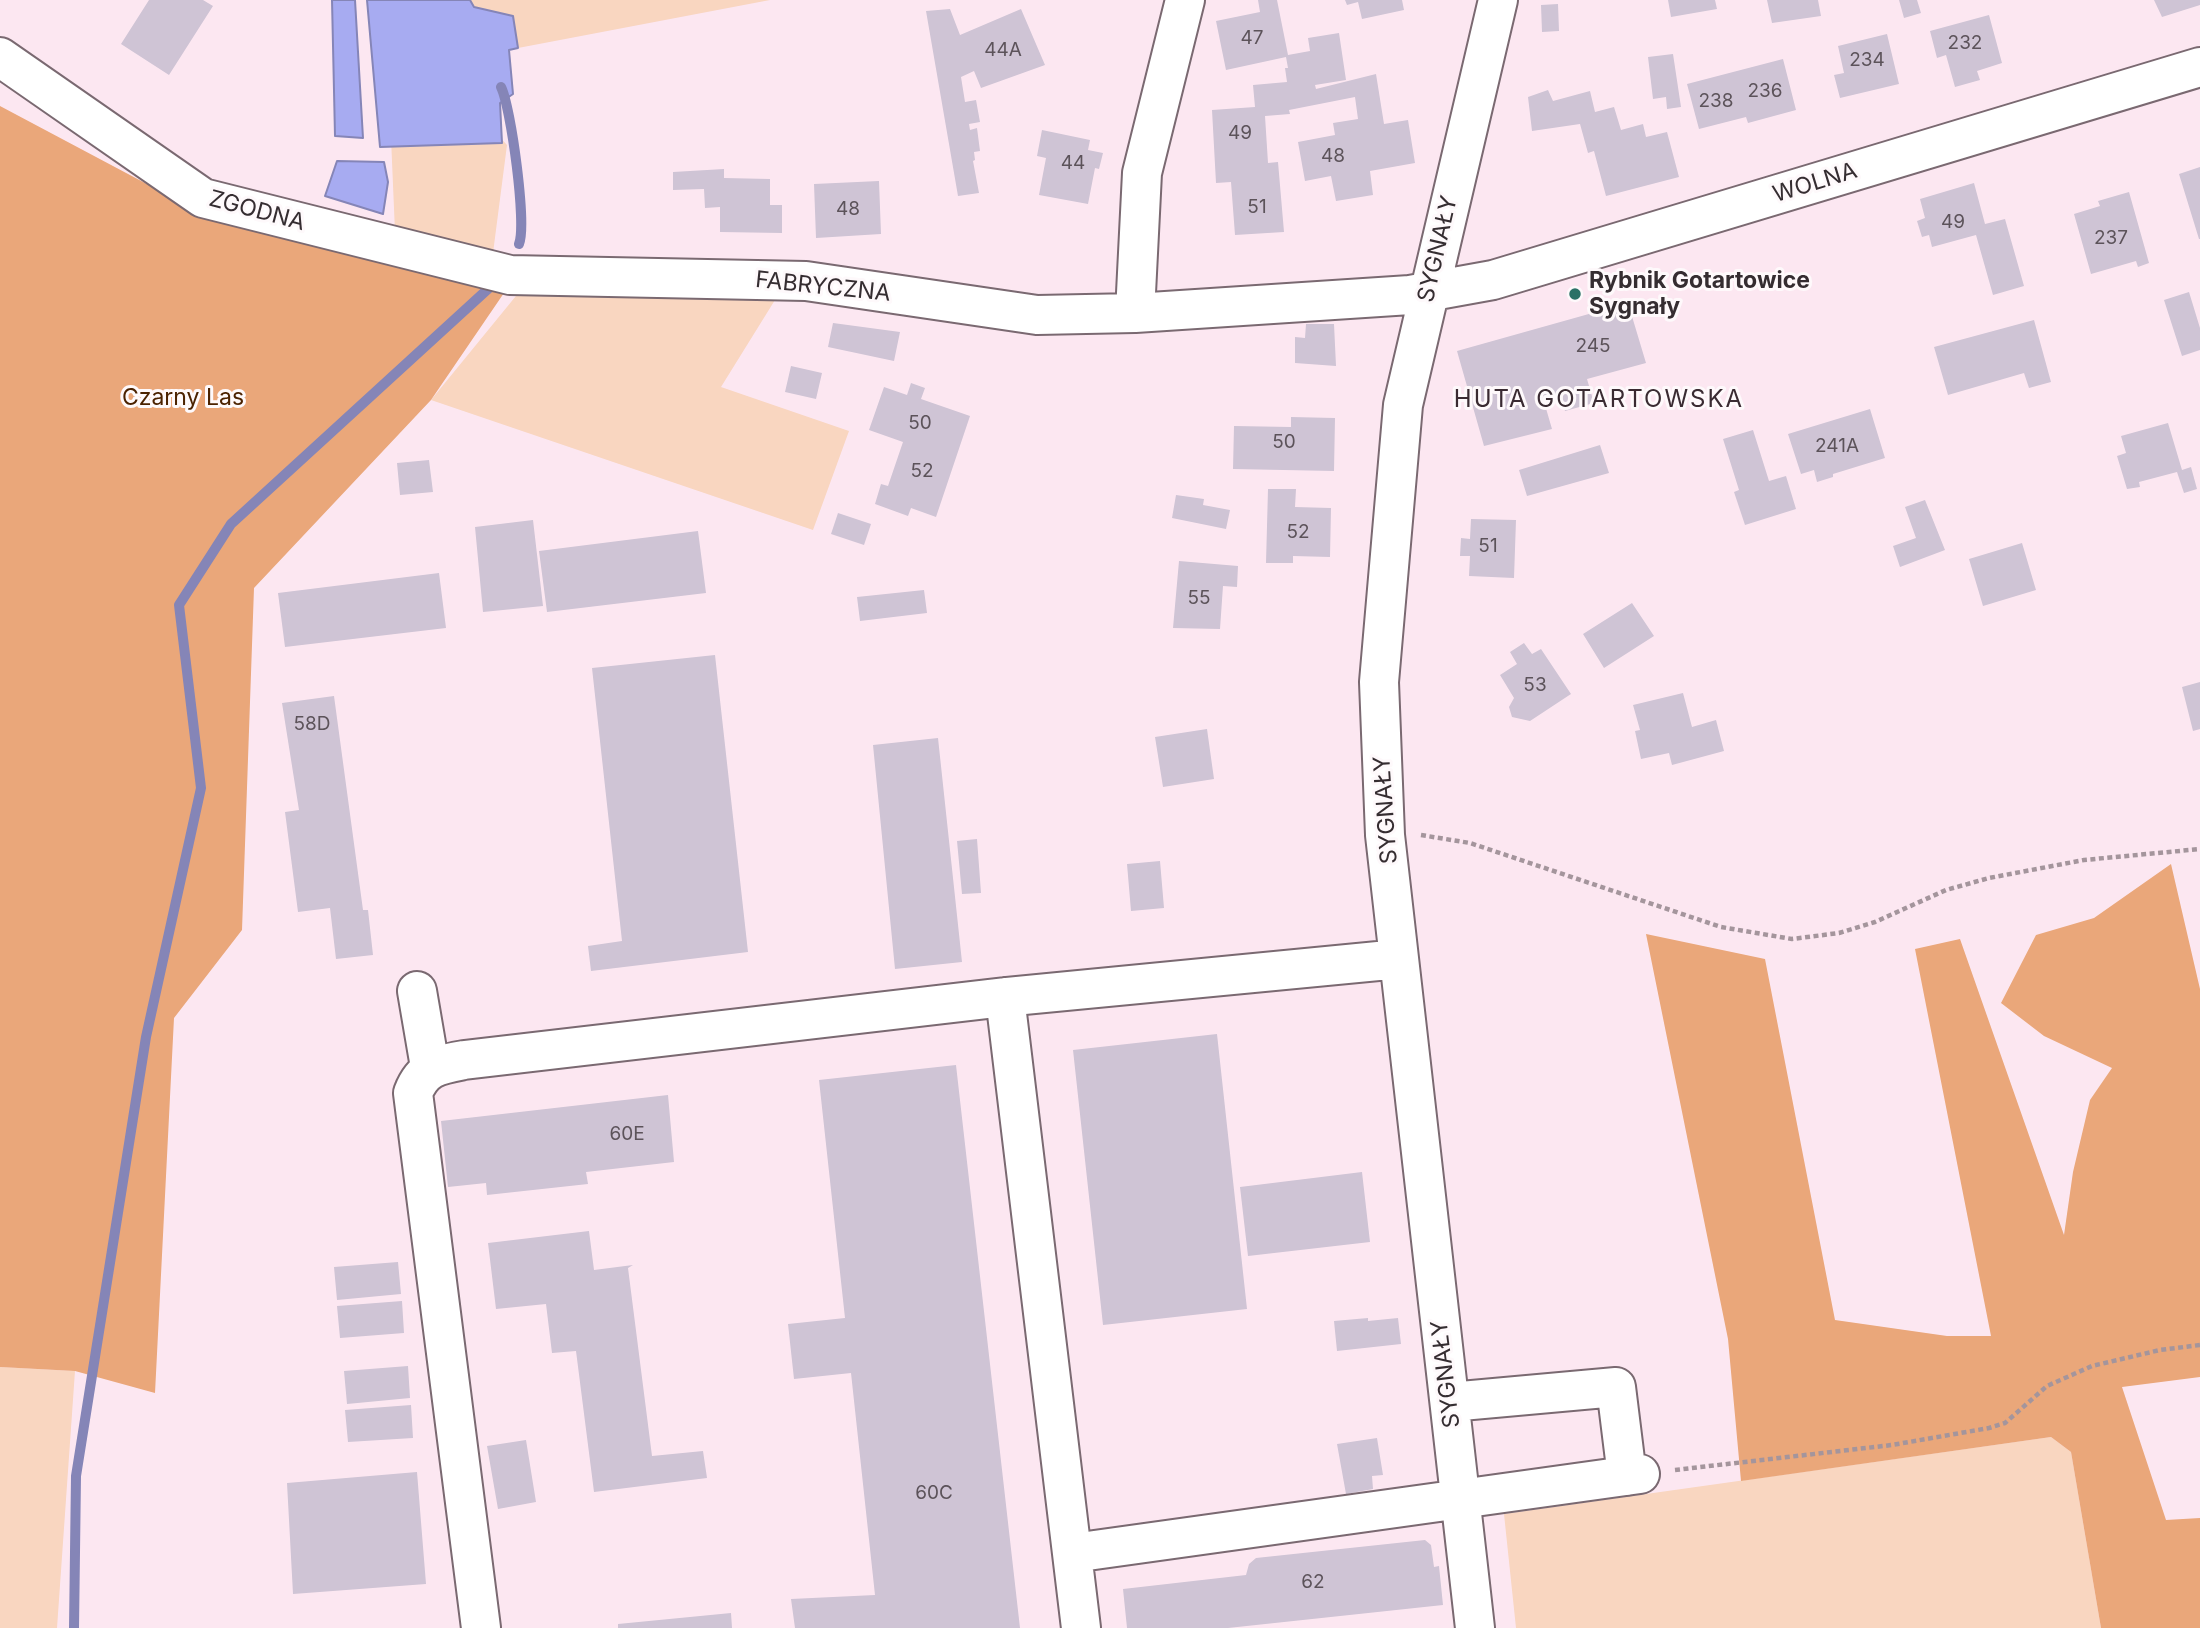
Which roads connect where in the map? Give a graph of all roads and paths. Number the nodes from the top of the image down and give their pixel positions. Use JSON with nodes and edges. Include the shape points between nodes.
{"nodes":[{"id":1,"x":1185,"y":0,"type":"edge"},
{"id":2,"x":1498,"y":0,"type":"edge"},
{"id":3,"x":0,"y":57,"type":"edge"},
{"id":4,"x":2200,"y":66,"type":"edge"},
{"id":5,"x":510,"y":275,"type":"joint"},
{"id":6,"x":1428,"y":292,"type":"junction"},
{"id":7,"x":1135,"y":313,"type":"junction"},
{"id":8,"x":1385,"y":835,"type":"junction"},
{"id":9,"x":2200,"y":849,"type":"edge"},
{"id":10,"x":1399,"y":959,"type":"junction"},
{"id":11,"x":417,"y":990,"type":"dead end"},
{"id":12,"x":1005,"y":997,"type":"junction"},
{"id":13,"x":430,"y":1067,"type":"junction"},
{"id":14,"x":2200,"y":1345,"type":"edge"},
{"id":15,"x":1450,"y":1402,"type":"junction"},
{"id":16,"x":1634,"y":1475,"type":"junction"},
{"id":17,"x":1461,"y":1500,"type":"junction"},
{"id":18,"x":1073,"y":1553,"type":"junction"},
{"id":19,"x":481,"y":1628,"type":"edge"},
{"id":20,"x":1081,"y":1628,"type":"edge"},
{"id":21,"x":1475,"y":1628,"type":"edge"}],
"edges":[{"from":1,"to":7,"type":"street","via":[[1142,173]]},
{"from":2,"to":6,"type":"street","name":"SYGNAŁY"},
{"from":3,"to":5,"type":"street","name":"ZGODNA","via":[[203,198]]},
{"from":4,"to":6,"type":"street","name":"WOLNA","via":[[1493,280]]},
{"from":5,"to":7,"type":"street","name":"FABRYCZNA","via":[[806,281],[1037,315]]},
{"from":6,"to":7,"type":"street","name":"FABRYCZNA"},
{"from":6,"to":8,"type":"street","name":"SYGNAŁY","via":[[1403,405],[1379,682]]},
{"from":8,"to":9,"type":"path","via":[[1426,835],[1470,843],[1721,927],[1792,939],[1863,926],[1946,890],[1989,878],[2084,860]]},
{"from":8,"to":10,"type":"street","name":"SYGNAŁY"},
{"from":10,"to":12,"type":"street"},
{"from":10,"to":15,"type":"street","name":"SYGNAŁY"},
{"from":11,"to":13,"type":"street"},
{"from":12,"to":13,"type":"street"},
{"from":12,"to":18,"type":"street"},
{"from":13,"to":19,"type":"street","via":[[413,1093]]},
{"from":14,"to":16,"type":"path","via":[[2092,1366],[2047,1387],[2006,1423],[1989,1428],[1892,1445]]},
{"from":15,"to":16,"type":"street","via":[[1616,1387]]},
{"from":15,"to":17,"type":"street","name":"SYGNAŁY"},
{"from":16,"to":17,"type":"street"},
{"from":17,"to":18,"type":"street"},
{"from":17,"to":21,"type":"street","name":"SYGNAŁY"},
{"from":18,"to":20,"type":"street"}]}
